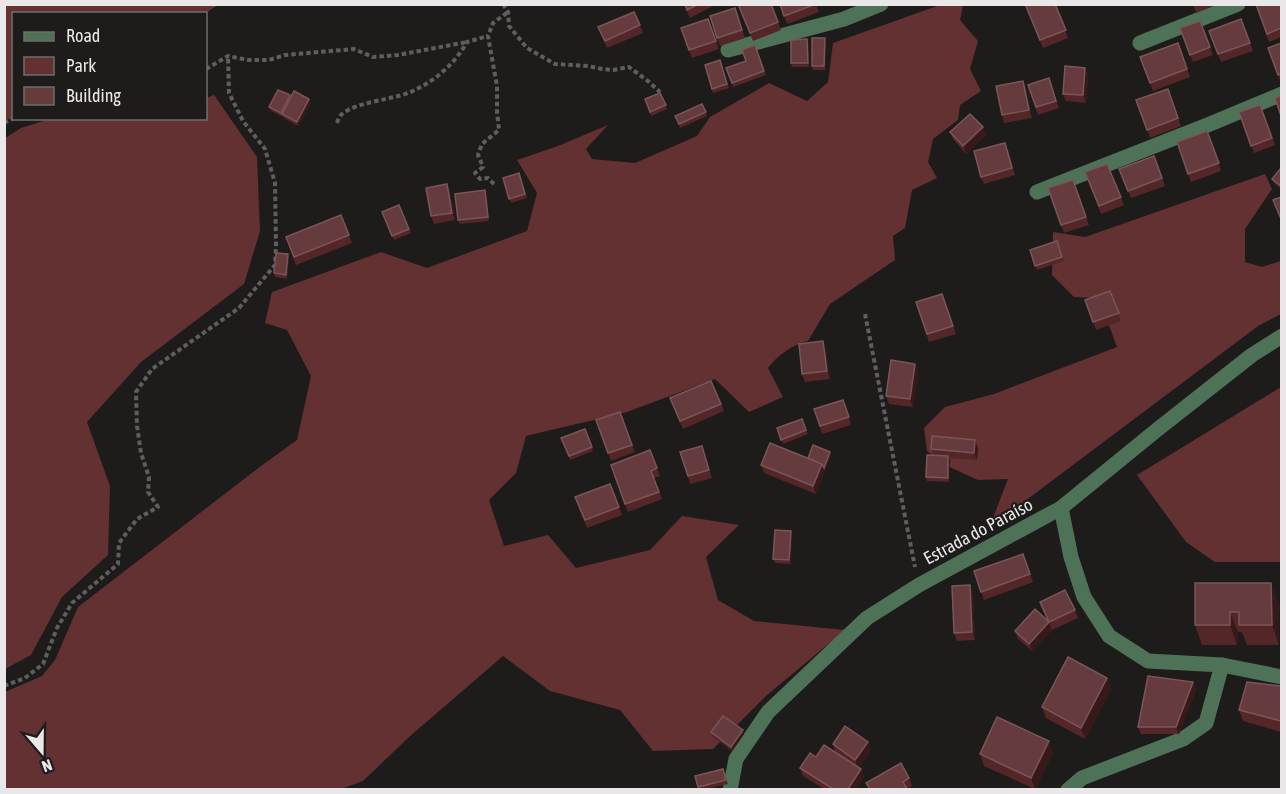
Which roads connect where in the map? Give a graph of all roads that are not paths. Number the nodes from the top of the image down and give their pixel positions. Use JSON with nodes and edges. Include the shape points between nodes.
{"nodes":[{"id":1,"x":881,"y":4,"type":"edge"},
{"id":2,"x":1238,"y":4,"type":"edge"},
{"id":3,"x":1140,"y":43,"type":"dead end"},
{"id":4,"x":728,"y":50,"type":"dead end"},
{"id":5,"x":1281,"y":94,"type":"edge"},
{"id":6,"x":1037,"y":192,"type":"dead end"},
{"id":7,"x":1281,"y":336,"type":"edge"},
{"id":8,"x":1061,"y":508,"type":"junction"},
{"id":9,"x":1222,"y":665,"type":"junction"},
{"id":10,"x":1281,"y":677,"type":"edge"},
{"id":11,"x":730,"y":789,"type":"edge"},
{"id":12,"x":1068,"y":789,"type":"edge"}],
"edges":[{"from":1,"to":4,"type":"street","via":[[844,19]]},
{"from":2,"to":3,"type":"street"},
{"from":5,"to":6,"type":"street"},
{"from":7,"to":8,"type":"street","name":"Estrada do Paraíso"},
{"from":8,"to":9,"type":"street","via":[[1084,597],[1109,636],[1148,661]]},
{"from":8,"to":11,"type":"street","name":"Estrada do Paraíso","via":[[919,585],[867,618],[768,712],[736,759]]},
{"from":9,"to":10,"type":"street"},
{"from":9,"to":12,"type":"street","via":[[1206,723],[1183,739],[1082,778]]}]}
